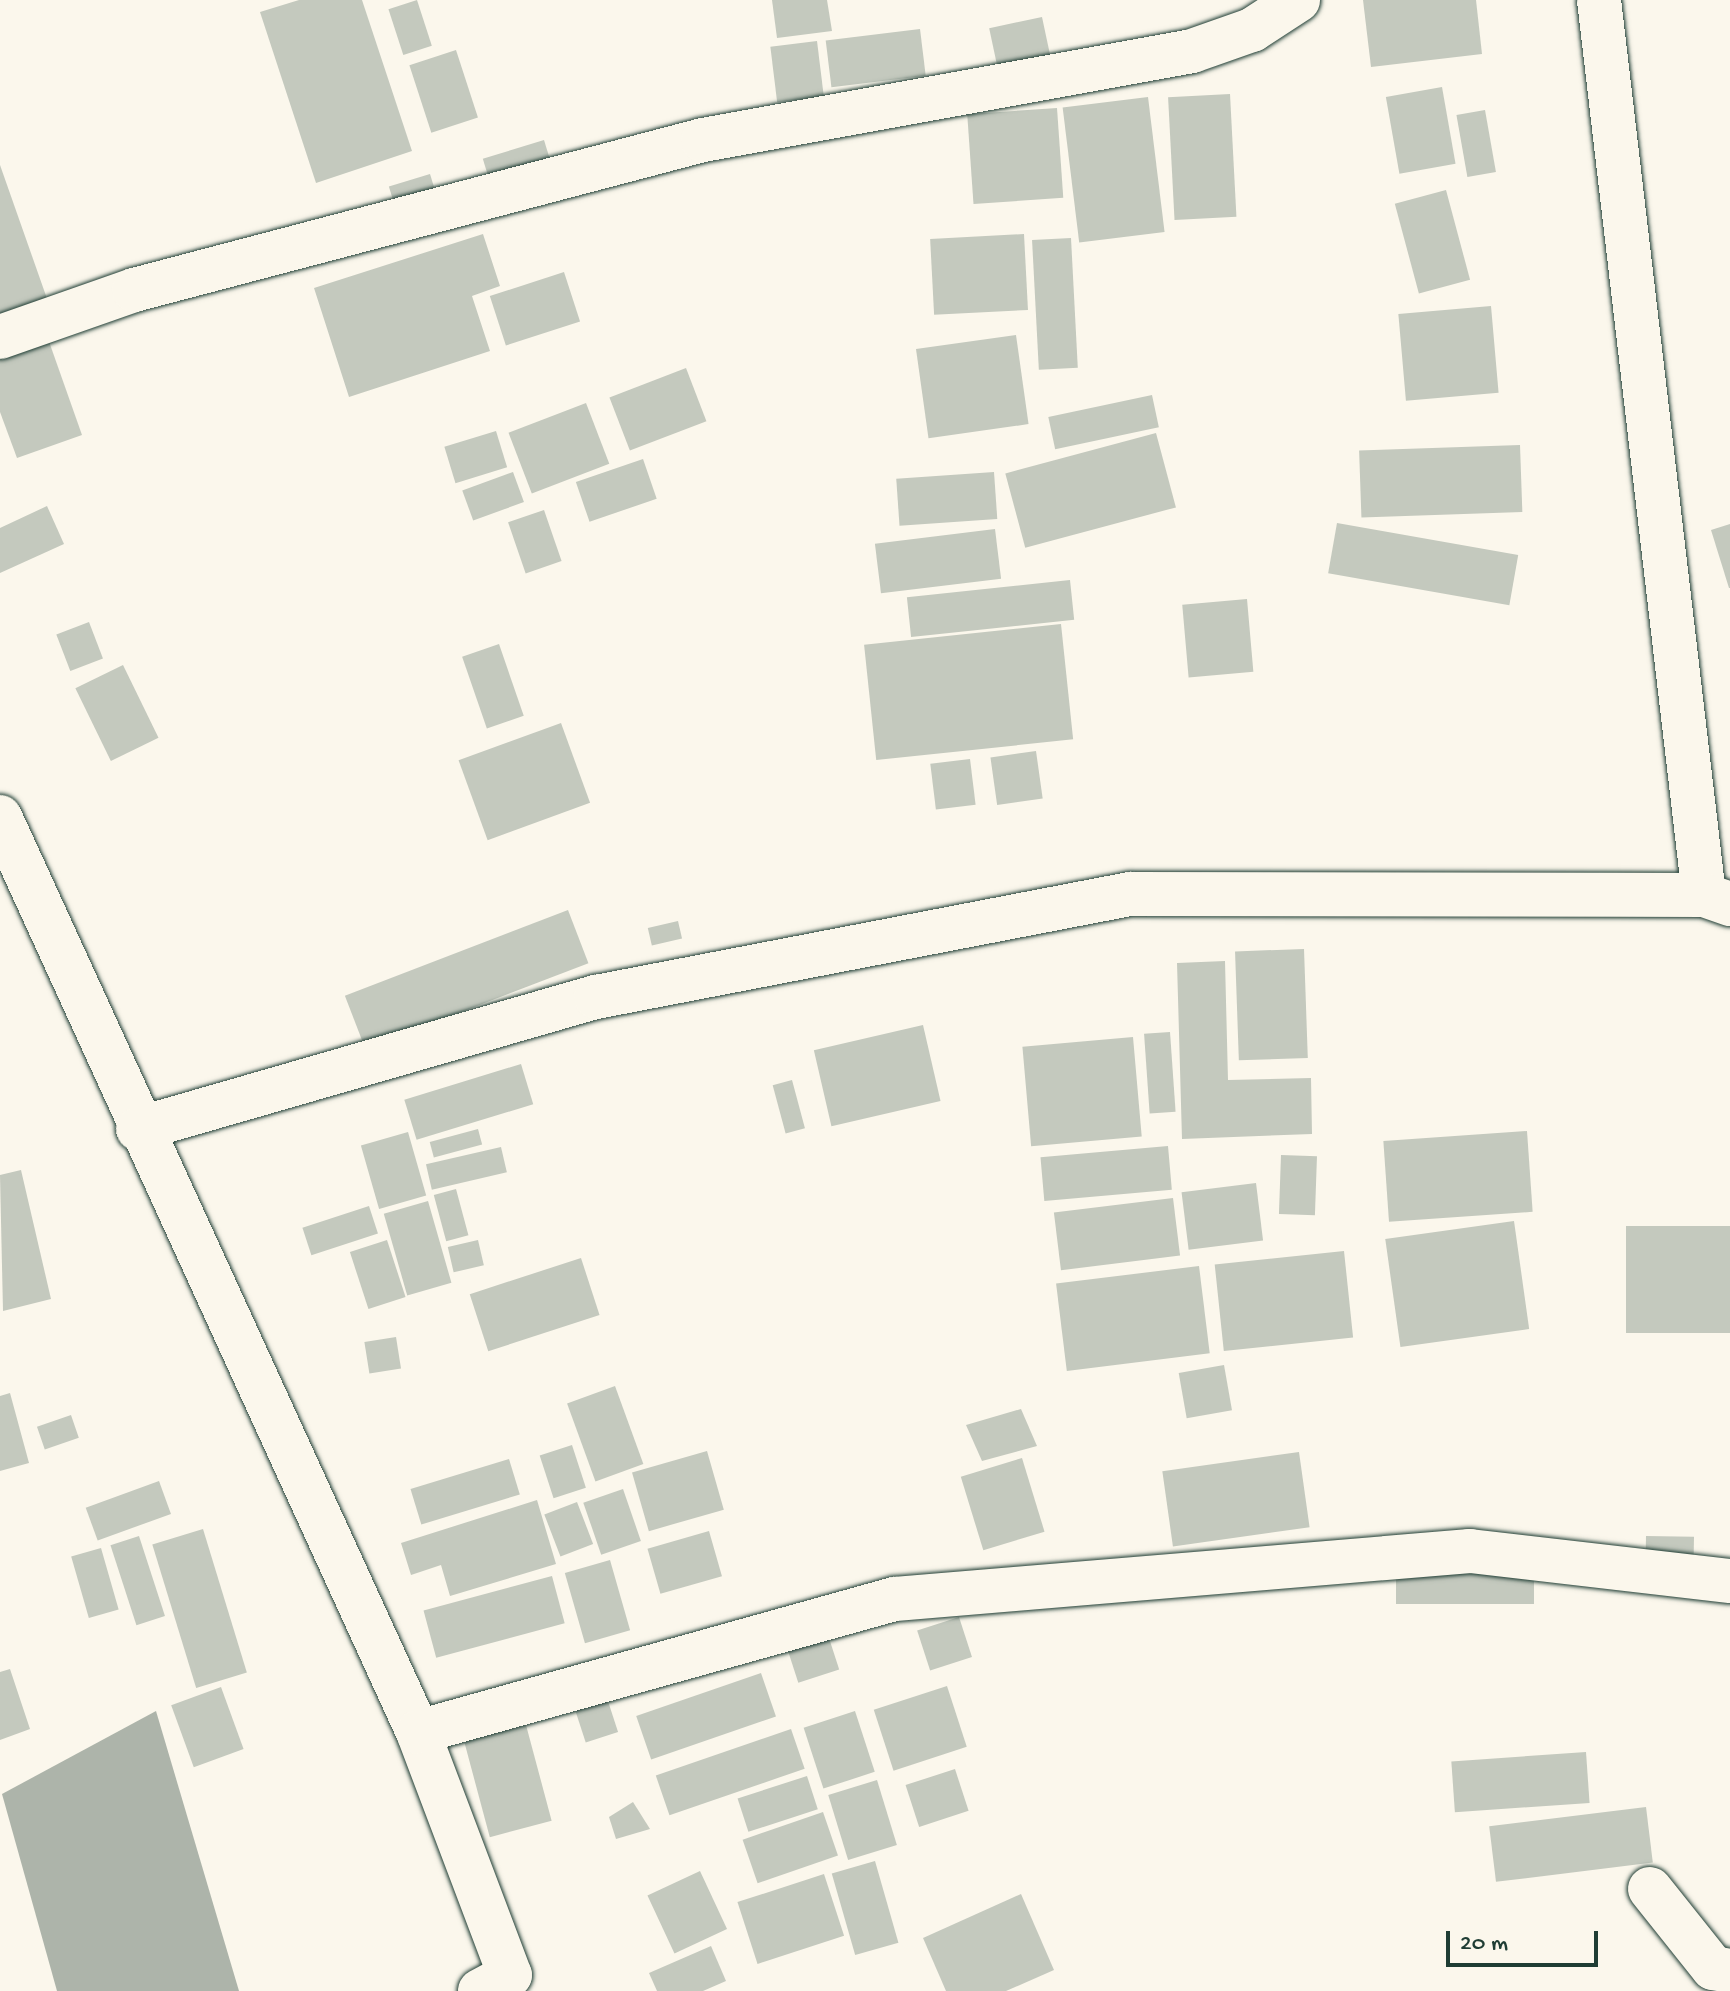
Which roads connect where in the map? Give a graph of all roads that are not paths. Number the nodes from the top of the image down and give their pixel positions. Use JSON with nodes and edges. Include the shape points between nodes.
{"nodes":[{"id":1,"x":1298,"y":0,"type":"edge"},
{"id":2,"x":1599,"y":0,"type":"edge"},
{"id":3,"x":0,"y":337,"type":"edge"},
{"id":4,"x":0,"y":817,"type":"edge"},
{"id":5,"x":1717,"y":899,"type":"edge"},
{"id":6,"x":138,"y":1129,"type":"junction"},
{"id":7,"x":1730,"y":1581,"type":"edge"},
{"id":8,"x":418,"y":1732,"type":"junction"},
{"id":9,"x":1650,"y":1889,"type":"dead end"},
{"id":10,"x":1730,"y":1971,"type":"edge"},
{"id":11,"x":502,"y":1986,"type":"edge"}],
"edges":[{"from":1,"to":3,"type":"street","via":[[1252,30],[1192,51],[703,140],[134,290]]},
{"from":2,"to":5,"type":"street"},
{"from":4,"to":6,"type":"street"},
{"from":5,"to":6,"type":"street","via":[[1130,894],[596,997]]},
{"from":6,"to":8,"type":"street"},
{"from":7,"to":8,"type":"street","via":[[1470,1551],[895,1599]]},
{"from":8,"to":11,"type":"street"},
{"from":9,"to":10,"type":"street","via":[[1713,1968]]}]}
